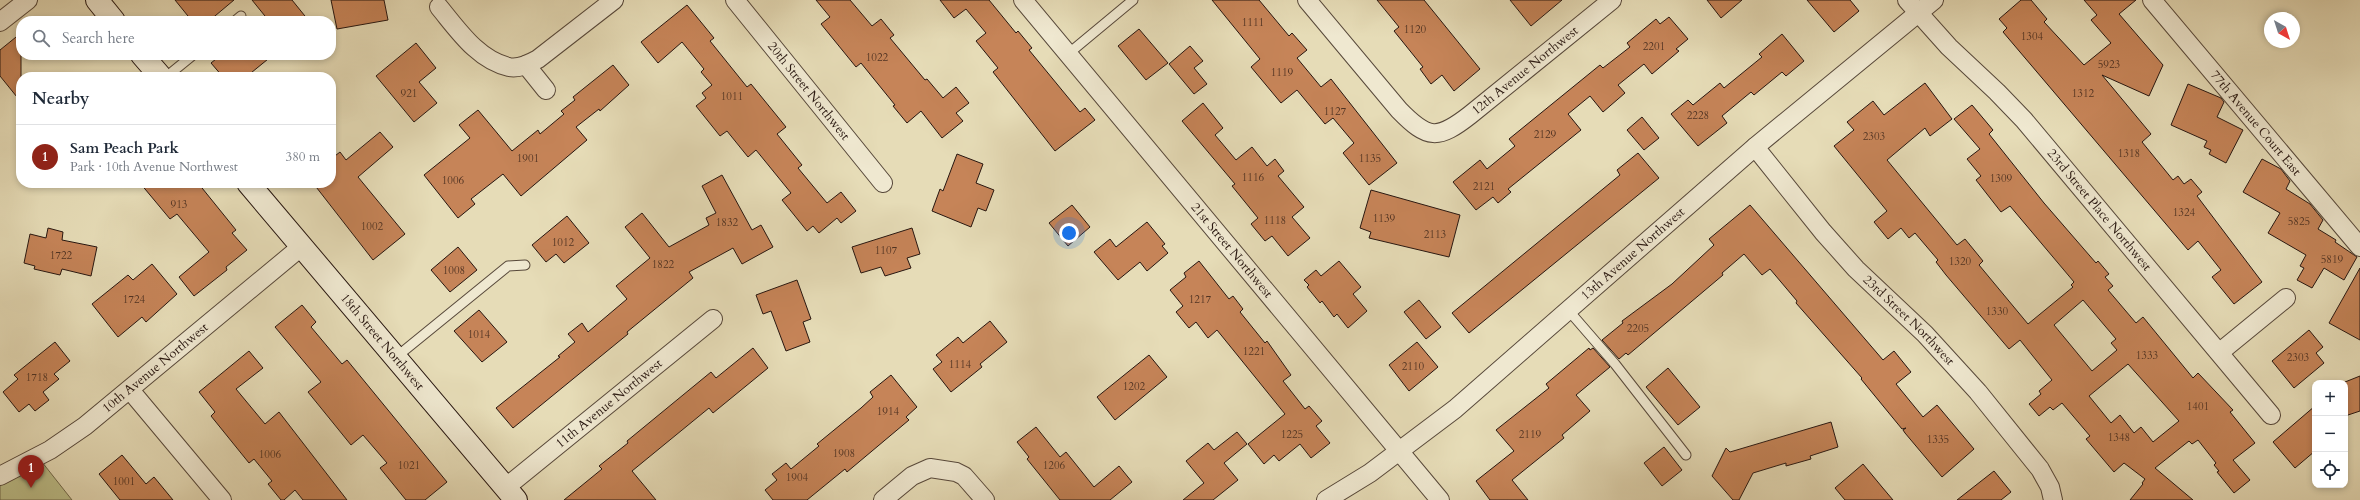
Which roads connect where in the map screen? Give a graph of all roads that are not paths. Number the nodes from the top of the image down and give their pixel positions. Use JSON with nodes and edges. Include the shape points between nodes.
{"nodes":[{"id":1,"x":28,"y":0,"type":"edge"},
{"id":2,"x":97,"y":0,"type":"edge"},
{"id":3,"x":614,"y":0,"type":"edge"},
{"id":4,"x":735,"y":0,"type":"edge"},
{"id":5,"x":1023,"y":0,"type":"edge"},
{"id":6,"x":1133,"y":0,"type":"edge"},
{"id":7,"x":1307,"y":0,"type":"edge"},
{"id":8,"x":1934,"y":0,"type":"edge"},
{"id":9,"x":2152,"y":0,"type":"edge"},
{"id":10,"x":1607,"y":2,"type":"edge"},
{"id":11,"x":435,"y":4,"type":"edge"},
{"id":12,"x":1912,"y":6,"type":"edge"},
{"id":13,"x":110,"y":16,"type":"edge"},
{"id":14,"x":0,"y":22,"type":"edge"},
{"id":15,"x":1068,"y":54,"type":"junction"},
{"id":16,"x":146,"y":60,"type":"edge"},
{"id":17,"x":187,"y":60,"type":"edge"},
{"id":18,"x":526,"y":65,"type":"junction"},
{"id":19,"x":157,"y":72,"type":"edge"},
{"id":20,"x":172,"y":72,"type":"edge"},
{"id":21,"x":546,"y":90,"type":"dead end"},
{"id":22,"x":1754,"y":147,"type":"junction"},
{"id":23,"x":883,"y":183,"type":"dead end"},
{"id":24,"x":252,"y":188,"type":"edge"},
{"id":25,"x":301,"y":247,"type":"junction"},
{"id":26,"x":2360,"y":247,"type":"edge"},
{"id":27,"x":525,"y":265,"type":"dead end"},
{"id":28,"x":2286,"y":298,"type":"dead end"},
{"id":29,"x":1569,"y":311,"type":"junction"},
{"id":30,"x":713,"y":319,"type":"dead end"},
{"id":31,"x":2220,"y":352,"type":"junction"},
{"id":32,"x":395,"y":358,"type":"junction"},
{"id":33,"x":130,"y":390,"type":"junction"},
{"id":34,"x":2271,"y":415,"type":"dead end"},
{"id":35,"x":1399,"y":450,"type":"junction"},
{"id":36,"x":1686,"y":454,"type":"dead end"},
{"id":37,"x":0,"y":476,"type":"edge"},
{"id":38,"x":510,"y":494,"type":"edge"},
{"id":39,"x":222,"y":500,"type":"edge"},
{"id":40,"x":883,"y":500,"type":"edge"},
{"id":41,"x":985,"y":500,"type":"edge"},
{"id":42,"x":1326,"y":500,"type":"edge"},
{"id":43,"x":1440,"y":500,"type":"edge"},
{"id":44,"x":2053,"y":500,"type":"edge"}],
"edges":[{"from":1,"to":14,"type":"street"},
{"from":2,"to":13,"type":"street"},
{"from":3,"to":18,"type":"street","via":[[551,50]]},
{"from":4,"to":23,"type":"street","name":"20th Street Northwest"},
{"from":5,"to":15,"type":"street","name":"21st Street Northwest"},
{"from":6,"to":15,"type":"lane"},
{"from":7,"to":10,"type":"street","name":"12th Avenue Northwest","via":[[1399,110],[1416,127],[1434,134],[1446,132],[1464,120]]},
{"from":8,"to":12,"type":"street","name":"13th Avenue Northwest"},
{"from":9,"to":26,"type":"street","name":"77th Avenue Court East"},
{"from":11,"to":18,"type":"street","via":[[470,44],[488,58],[510,68]]},
{"from":12,"to":22,"type":"street","name":"13th Avenue Northwest"},
{"from":12,"to":31,"type":"street","name":"23rd Street Place Northwest","via":[[1949,47],[2024,120]]},
{"from":15,"to":35,"type":"street","name":"21st Street Northwest"},
{"from":16,"to":19,"type":"street"},
{"from":17,"to":20,"type":"lane"},
{"from":18,"to":21,"type":"street"},
{"from":22,"to":29,"type":"street","name":"13th Avenue Northwest"},
{"from":22,"to":44,"type":"street","name":"23rd Street Northwest","via":[[1856,269],[1924,334],[1978,392],[2040,469],[2050,487]]},
{"from":24,"to":25,"type":"street","name":"18th Street Northwest"},
{"from":25,"to":32,"type":"street","name":"18th Street Northwest"},
{"from":25,"to":33,"type":"street","name":"10th Avenue Northwest"},
{"from":27,"to":32,"type":"lane","via":[[508,266]]},
{"from":28,"to":31,"type":"street"},
{"from":29,"to":35,"type":"street","name":"13th Avenue Northwest","via":[[1455,409]]},
{"from":29,"to":36,"type":"lane","via":[[1615,364]]},
{"from":30,"to":38,"type":"street","name":"11th Avenue Northwest"},
{"from":31,"to":34,"type":"street","name":"23rd Street Place Northwest"},
{"from":32,"to":38,"type":"street","name":"18th Street Northwest"},
{"from":33,"to":37,"type":"street","name":"10th Avenue Northwest","via":[[62,442]]},
{"from":33,"to":39,"type":"street"},
{"from":35,"to":42,"type":"street","name":"13th Avenue Northwest","via":[[1359,481]]},
{"from":35,"to":43,"type":"street","name":"21st Street Northwest"},
{"from":40,"to":41,"type":"street","via":[[912,476],[930,468],[964,476]]}]}
